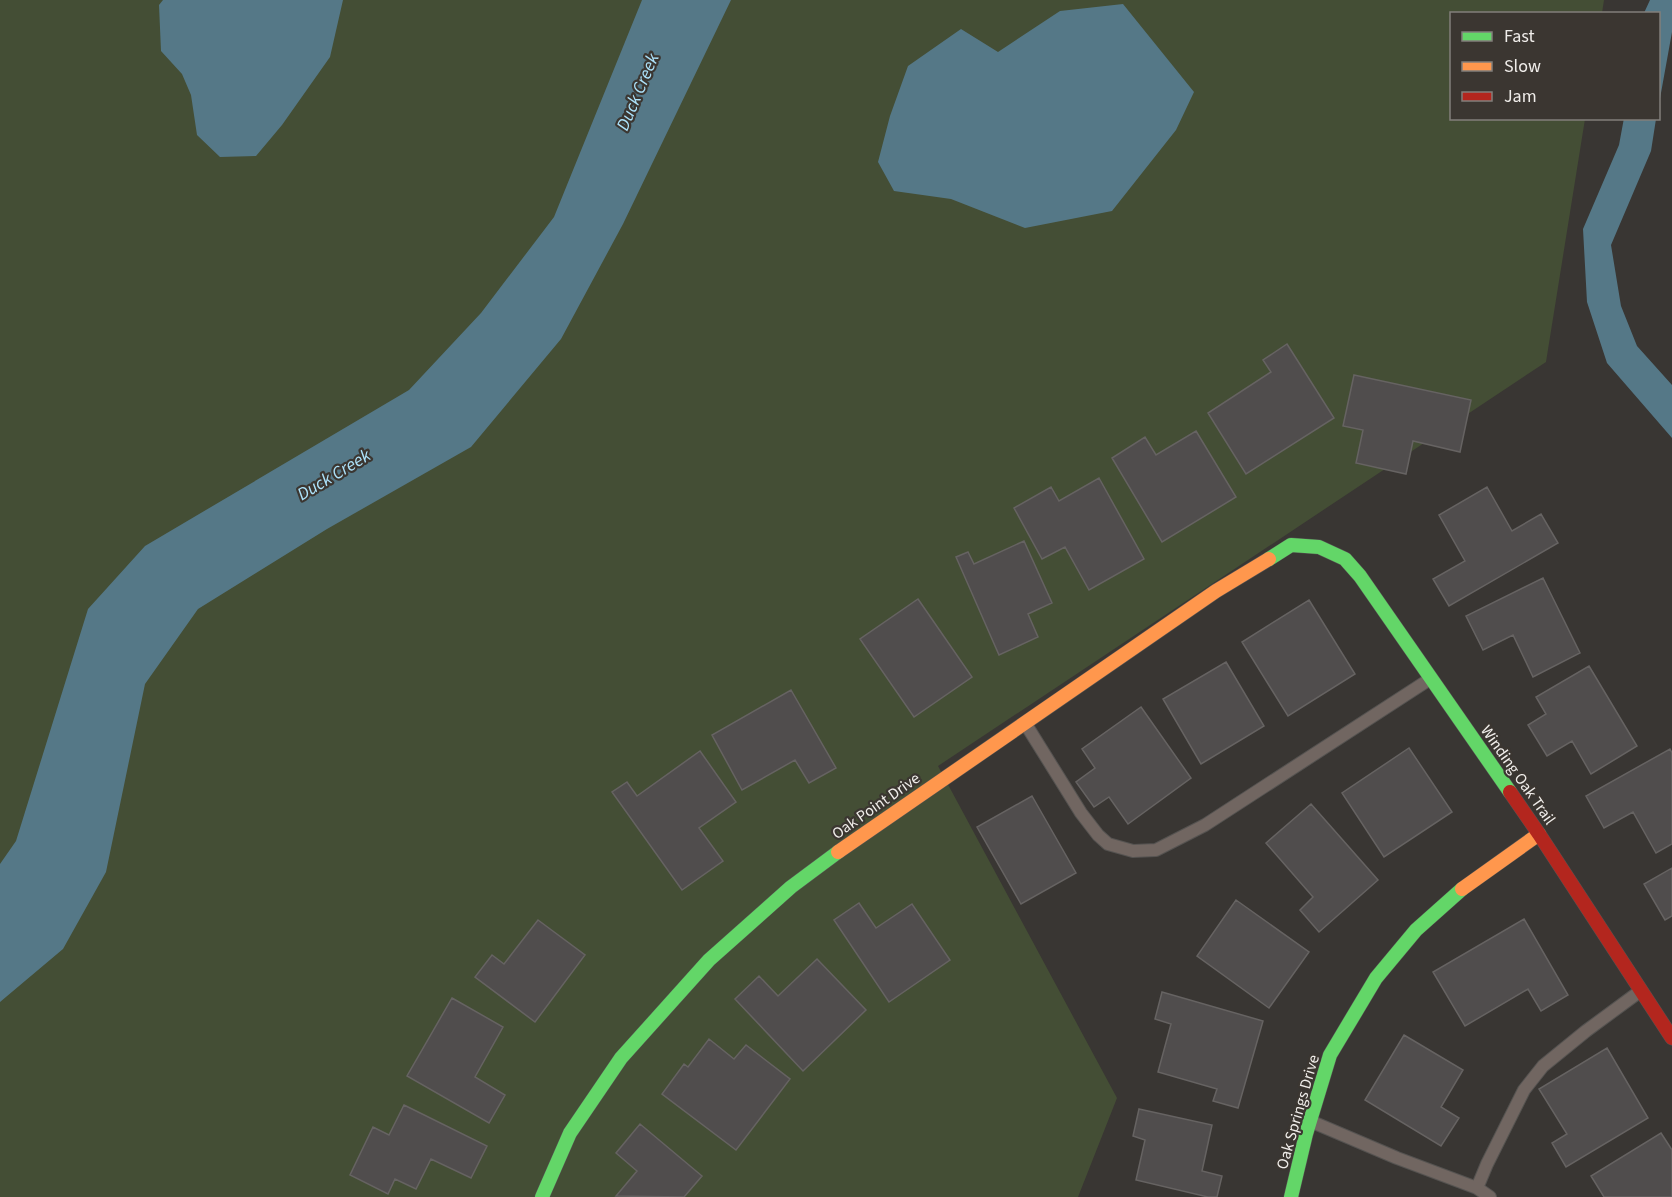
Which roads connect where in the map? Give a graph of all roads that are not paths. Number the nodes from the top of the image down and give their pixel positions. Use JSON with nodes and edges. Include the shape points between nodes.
{"nodes":[{"id":1,"x":1319,"y":547,"type":"joint"},
{"id":2,"x":1431,"y":679,"type":"junction"},
{"id":3,"x":1024,"y":723,"type":"junction"},
{"id":4,"x":1539,"y":834,"type":"junction"},
{"id":5,"x":1640,"y":992,"type":"junction"},
{"id":6,"x":1672,"y":1038,"type":"edge"},
{"id":7,"x":1310,"y":1121,"type":"junction"},
{"id":8,"x":1478,"y":1188,"type":"junction"},
{"id":9,"x":542,"y":1197,"type":"edge"},
{"id":10,"x":1291,"y":1197,"type":"edge"},
{"id":11,"x":1490,"y":1197,"type":"edge"}],
"edges":[{"from":1,"to":2,"type":"street","name":"Winding Oak Trail","via":[[1345,559],[1360,576]]},
{"from":1,"to":3,"type":"street","name":"Oak Point Drive","via":[[1291,545],[1216,591]]},
{"from":2,"to":3,"type":"lane","via":[[1205,825],[1156,850],[1133,851],[1108,844],[1098,835]]},
{"from":2,"to":4,"type":"street","name":"Winding Oak Trail"},
{"from":3,"to":9,"type":"street","name":"Oak Point Drive","via":[[791,886],[709,960],[621,1058],[570,1133]]},
{"from":4,"to":5,"type":"street","name":"Winding Oak Trail"},
{"from":4,"to":7,"type":"street","name":"Oak Springs Drive","via":[[1468,883],[1416,930],[1376,978],[1330,1055]]},
{"from":5,"to":6,"type":"street","name":"Winding Oak Trail"},
{"from":5,"to":8,"type":"lane","via":[[1543,1066],[1524,1090]]},
{"from":7,"to":8,"type":"lane"},
{"from":7,"to":10,"type":"street","name":"Oak Springs Drive"},
{"from":8,"to":11,"type":"lane"}]}
